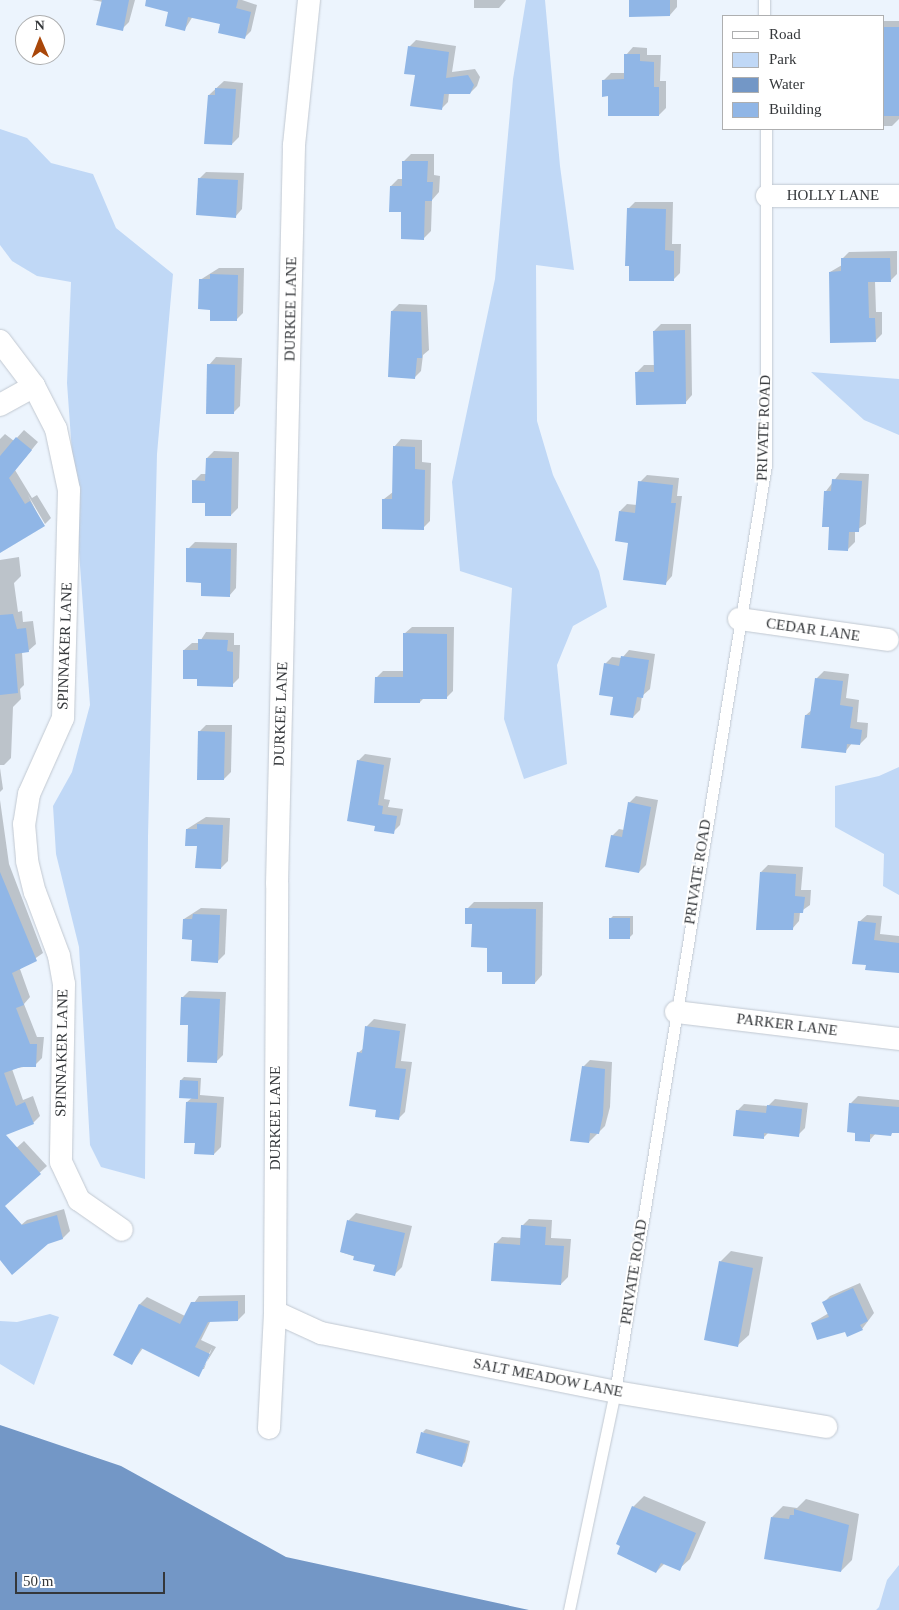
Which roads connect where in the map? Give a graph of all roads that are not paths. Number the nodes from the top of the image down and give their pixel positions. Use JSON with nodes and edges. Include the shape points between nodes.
{"nodes":[{"id":1,"x":308,"y":0,"type":"edge"},
{"id":2,"x":764,"y":0,"type":"edge"},
{"id":3,"x":764,"y":15,"type":"edge"},
{"id":4,"x":766,"y":130,"type":"edge"},
{"id":5,"x":767,"y":196,"type":"junction"},
{"id":6,"x":899,"y":196,"type":"edge"},
{"id":7,"x":0,"y":341,"type":"edge"},
{"id":8,"x":34,"y":386,"type":"junction"},
{"id":9,"x":0,"y":405,"type":"edge"},
{"id":10,"x":739,"y":619,"type":"junction"},
{"id":11,"x":888,"y":640,"type":"dead end"},
{"id":12,"x":676,"y":1012,"type":"junction"},
{"id":13,"x":899,"y":1039,"type":"edge"},
{"id":14,"x":122,"y":1230,"type":"dead end"},
{"id":15,"x":275,"y":1312,"type":"junction"},
{"id":16,"x":615,"y":1392,"type":"junction"},
{"id":17,"x":826,"y":1427,"type":"dead end"},
{"id":18,"x":270,"y":1428,"type":"dead end"},
{"id":19,"x":569,"y":1610,"type":"edge"}],
"edges":[{"from":1,"to":15,"type":"street","name":"DURKEE LANE","via":[[294,145],[277,884]]},
{"from":2,"to":3,"type":"lane"},
{"from":4,"to":5,"type":"lane","name":"PRIVATE ROAD"},
{"from":5,"to":6,"type":"street","name":"HOLLY LANE"},
{"from":5,"to":10,"type":"lane","name":"PRIVATE ROAD","via":[[766,465]]},
{"from":7,"to":8,"type":"street","name":"SPINNAKER LANE"},
{"from":8,"to":9,"type":"street"},
{"from":8,"to":14,"type":"street","name":"SPINNAKER LANE","via":[[56,429],[64,461],[69,516],[63,718],[30,794],[24,824],[27,861],[59,956],[64,984],[61,1162],[79,1200]]},
{"from":10,"to":11,"type":"street","name":"CEDAR LANE"},
{"from":10,"to":12,"type":"lane","name":"PRIVATE ROAD"},
{"from":12,"to":13,"type":"street","name":"PARKER LANE"},
{"from":12,"to":16,"type":"lane","name":"PRIVATE ROAD"},
{"from":15,"to":16,"type":"street","name":"SALT MEADOW LANE","via":[[321,1333]]},
{"from":15,"to":18,"type":"street","name":"DURKEE LANE"},
{"from":16,"to":17,"type":"street","name":"SALT MEADOW LANE"},
{"from":16,"to":19,"type":"lane","name":"PRIVATE ROAD"}]}
